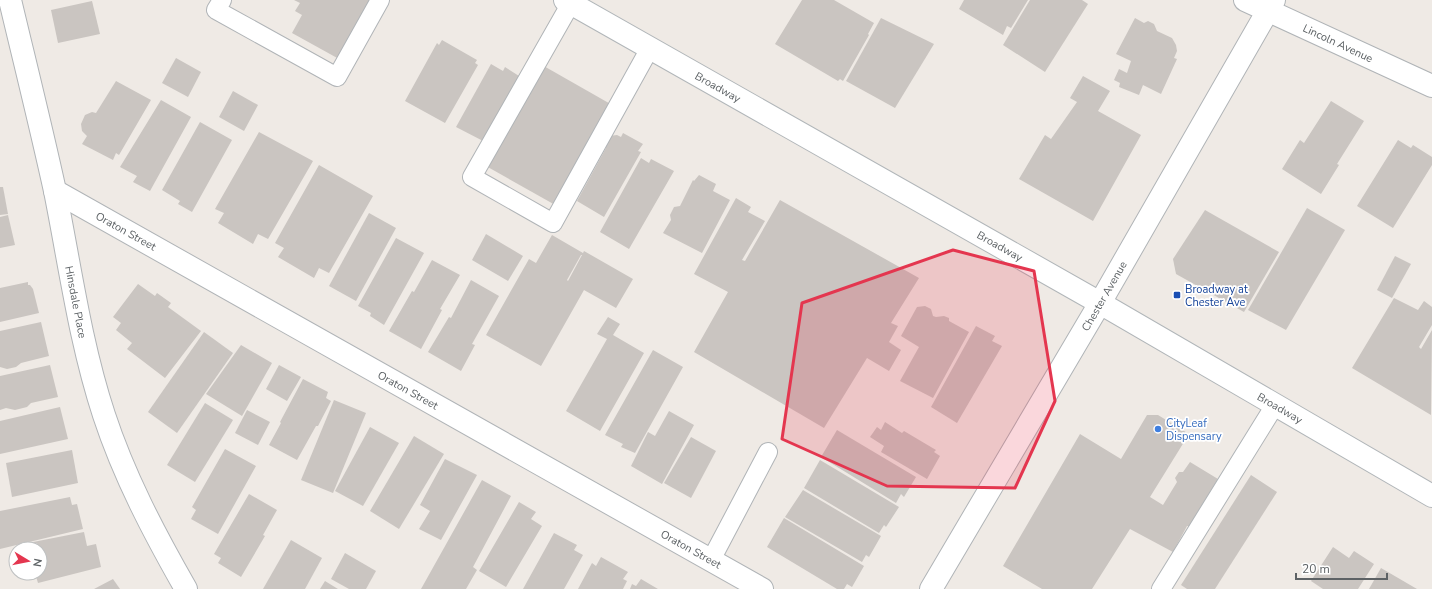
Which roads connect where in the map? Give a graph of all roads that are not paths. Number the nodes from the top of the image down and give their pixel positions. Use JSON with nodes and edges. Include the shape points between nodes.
{"nodes":[{"id":1,"x":10,"y":0,"type":"edge"},
{"id":2,"x":222,"y":0,"type":"edge"},
{"id":3,"x":380,"y":0,"type":"edge"},
{"id":4,"x":1245,"y":0,"type":"edge"},
{"id":5,"x":568,"y":2,"type":"edge"},
{"id":6,"x":1271,"y":5,"type":"edge"},
{"id":7,"x":650,"y":48,"type":"junction"},
{"id":8,"x":1432,"y":86,"type":"edge"},
{"id":9,"x":54,"y":191,"type":"junction"},
{"id":10,"x":1100,"y":303,"type":"junction"},
{"id":11,"x":1275,"y":405,"type":"junction"},
{"id":12,"x":768,"y":452,"type":"dead end"},
{"id":13,"x":1432,"y":496,"type":"edge"},
{"id":14,"x":711,"y":560,"type":"junction"},
{"id":15,"x":186,"y":589,"type":"edge"},
{"id":16,"x":762,"y":589,"type":"edge"},
{"id":17,"x":931,"y":589,"type":"edge"},
{"id":18,"x":1161,"y":589,"type":"edge"}],
"edges":[{"from":1,"to":9,"type":"street","name":"Hinsdale Place"},
{"from":2,"to":3,"type":"lane","via":[[216,10],[337,77]]},
{"from":4,"to":6,"type":"street","name":"Lincoln Avenue"},
{"from":5,"to":7,"type":"street","name":"Broadway"},
{"from":5,"to":7,"type":"lane","via":[[472,177],[553,223]]},
{"from":6,"to":8,"type":"street","name":"Lincoln Avenue"},
{"from":6,"to":10,"type":"street","name":"Chester Avenue"},
{"from":7,"to":10,"type":"street","name":"Broadway"},
{"from":9,"to":14,"type":"street","name":"Oraton Street"},
{"from":9,"to":15,"type":"street","name":"Hinsdale Place","via":[[80,326],[104,415],[134,491]]},
{"from":10,"to":11,"type":"street","name":"Broadway"},
{"from":10,"to":17,"type":"street","name":"Chester Avenue"},
{"from":11,"to":13,"type":"street","name":"Broadway"},
{"from":11,"to":18,"type":"lane"},
{"from":12,"to":14,"type":"lane"},
{"from":14,"to":16,"type":"street","name":"Oraton Street"}]}
